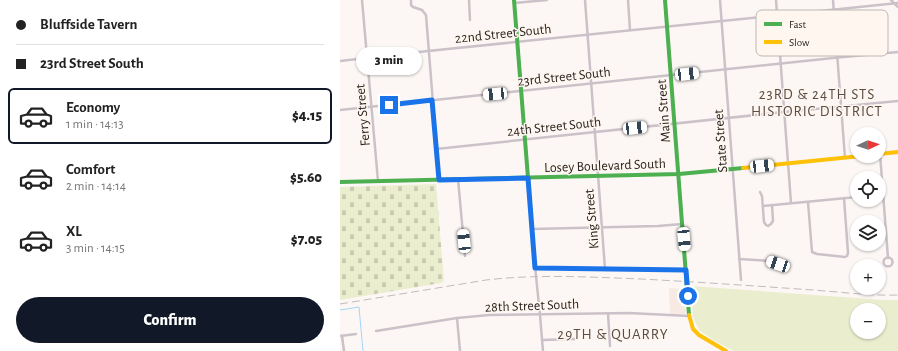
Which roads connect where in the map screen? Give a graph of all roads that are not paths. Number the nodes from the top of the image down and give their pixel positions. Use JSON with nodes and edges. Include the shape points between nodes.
{"nodes":[{"id":1,"x":362,"y":0,"type":"edge"},
{"id":2,"x":411,"y":0,"type":"edge"},
{"id":3,"x":469,"y":0,"type":"edge"},
{"id":4,"x":546,"y":0,"type":"edge"},
{"id":5,"x":585,"y":0,"type":"edge"},
{"id":6,"x":628,"y":0,"type":"edge"},
{"id":7,"x":665,"y":0,"type":"edge"},
{"id":8,"x":720,"y":0,"type":"edge"},
{"id":9,"x":776,"y":0,"type":"edge"},
{"id":10,"x":833,"y":0,"type":"edge"},
{"id":11,"x":891,"y":0,"type":"edge"},
{"id":12,"x":514,"y":2,"type":"edge"},
{"id":13,"x":897,"y":2,"type":"edge"},
{"id":14,"x":898,"y":7,"type":"edge"},
{"id":15,"x":777,"y":10,"type":"edge"},
{"id":16,"x":834,"y":10,"type":"joint"},
{"id":17,"x":756,"y":17,"type":"edge"},
{"id":18,"x":470,"y":20,"type":"dead end"},
{"id":19,"x":721,"y":21,"type":"junction"},
{"id":20,"x":668,"y":26,"type":"junction"},
{"id":21,"x":630,"y":30,"type":"junction"},
{"id":22,"x":588,"y":35,"type":"junction"},
{"id":23,"x":517,"y":42,"type":"junction"},
{"id":24,"x":428,"y":51,"type":"junction"},
{"id":25,"x":898,"y":52,"type":"edge"},
{"id":26,"x":888,"y":53,"type":"edge"},
{"id":27,"x":780,"y":56,"type":"edge"},
{"id":28,"x":858,"y":56,"type":"edge"},
{"id":29,"x":368,"y":58,"type":"junction"},
{"id":30,"x":838,"y":58,"type":"junction"},
{"id":31,"x":340,"y":61,"type":"edge"},
{"id":32,"x":781,"y":64,"type":"junction"},
{"id":33,"x":725,"y":70,"type":"junction"},
{"id":34,"x":671,"y":75,"type":"junction"},
{"id":35,"x":591,"y":84,"type":"junction"},
{"id":36,"x":521,"y":91,"type":"junction"},
{"id":37,"x":432,"y":100,"type":"junction"},
{"id":38,"x":898,"y":101,"type":"edge"},
{"id":39,"x":372,"y":106,"type":"junction"},
{"id":40,"x":841,"y":107,"type":"junction"},
{"id":41,"x":340,"y":110,"type":"edge"},
{"id":42,"x":784,"y":112,"type":"junction"},
{"id":43,"x":729,"y":118,"type":"junction"},
{"id":44,"x":675,"y":124,"type":"junction"},
{"id":45,"x":595,"y":132,"type":"junction"},
{"id":46,"x":525,"y":139,"type":"junction"},
{"id":47,"x":436,"y":149,"type":"junction"},
{"id":48,"x":898,"y":152,"type":"edge"},
{"id":49,"x":886,"y":153,"type":"edge"},
{"id":50,"x":850,"y":157,"type":"edge"},
{"id":51,"x":845,"y":158,"type":"junction"},
{"id":52,"x":788,"y":163,"type":"junction"},
{"id":53,"x":733,"y":169,"type":"junction"},
{"id":54,"x":679,"y":174,"type":"junction"},
{"id":55,"x":598,"y":176,"type":"junction"},
{"id":56,"x":528,"y":178,"type":"junction"},
{"id":57,"x":458,"y":179,"type":"junction"},
{"id":58,"x":439,"y":180,"type":"junction"},
{"id":59,"x":378,"y":181,"type":"junction"},
{"id":60,"x":340,"y":182,"type":"edge"},
{"id":61,"x":760,"y":192,"type":"dead end"},
{"id":62,"x":844,"y":198,"type":"junction"},
{"id":63,"x":850,"y":198,"type":"edge"},
{"id":64,"x":808,"y":202,"type":"junction"},
{"id":65,"x":791,"y":203,"type":"junction"},
{"id":66,"x":772,"y":205,"type":"junction"},
{"id":67,"x":763,"y":206,"type":"junction"},
{"id":68,"x":884,"y":207,"type":"edge"},
{"id":69,"x":682,"y":224,"type":"junction"},
{"id":70,"x":602,"y":228,"type":"junction"},
{"id":71,"x":532,"y":229,"type":"junction"},
{"id":72,"x":465,"y":256,"type":"dead end"},
{"id":73,"x":888,"y":258,"type":"dead end"},
{"id":74,"x":739,"y":259,"type":"junction"},
{"id":75,"x":778,"y":264,"type":"dead end"},
{"id":76,"x":535,"y":268,"type":"junction"},
{"id":77,"x":605,"y":269,"type":"junction"},
{"id":78,"x":686,"y":270,"type":"junction"},
{"id":79,"x":741,"y":280,"type":"dead end"},
{"id":80,"x":608,"y":313,"type":"junction"},
{"id":81,"x":540,"y":315,"type":"junction"},
{"id":82,"x":689,"y":316,"type":"junction"},
{"id":83,"x":456,"y":318,"type":"junction"},
{"id":84,"x":376,"y":331,"type":"dead end"},
{"id":85,"x":356,"y":334,"type":"dead end"},
{"id":86,"x":341,"y":336,"type":"edge"},
{"id":87,"x":574,"y":339,"type":"dead end"},
{"id":88,"x":543,"y":340,"type":"junction"},
{"id":89,"x":610,"y":346,"type":"dead end"},
{"id":90,"x":344,"y":351,"type":"edge"},
{"id":91,"x":460,"y":351,"type":"edge"},
{"id":92,"x":543,"y":351,"type":"edge"},
{"id":93,"x":726,"y":351,"type":"edge"}],
"edges":[{"from":1,"to":29,"type":"street","name":"Ferry Street"},
{"from":2,"to":24,"type":"street","via":[[411,5],[426,15]]},
{"from":3,"to":18,"type":"street"},
{"from":4,"to":12,"type":"street"},
{"from":5,"to":22,"type":"street","name":"King Street"},
{"from":6,"to":21,"type":"street"},
{"from":7,"to":20,"type":"street","name":"Main Street"},
{"from":8,"to":19,"type":"street","name":"State Street"},
{"from":9,"to":15,"type":"street"},
{"from":10,"to":16,"type":"street"},
{"from":11,"to":13,"type":"street"},
{"from":12,"to":23,"type":"street"},
{"from":13,"to":14,"type":"street"},
{"from":13,"to":16,"type":"street","name":"22nd Street South"},
{"from":17,"to":19,"type":"street","name":"22nd Street South"},
{"from":19,"to":20,"type":"street","name":"22nd Street South"},
{"from":19,"to":33,"type":"street","name":"State Street"},
{"from":20,"to":21,"type":"street","name":"22nd Street South"},
{"from":20,"to":34,"type":"street","name":"Main Street"},
{"from":21,"to":22,"type":"street","name":"22nd Street South"},
{"from":22,"to":23,"type":"street","name":"22nd Street South"},
{"from":22,"to":35,"type":"street","name":"King Street"},
{"from":23,"to":24,"type":"street","name":"22nd Street South"},
{"from":23,"to":36,"type":"street"},
{"from":24,"to":29,"type":"street","name":"22nd Street South"},
{"from":24,"to":37,"type":"street"},
{"from":25,"to":26,"type":"street","name":"23rd Street South"},
{"from":27,"to":32,"type":"street"},
{"from":28,"to":30,"type":"street","name":"23rd Street South"},
{"from":29,"to":31,"type":"street","name":"22nd Street South"},
{"from":29,"to":39,"type":"street","name":"Ferry Street"},
{"from":30,"to":32,"type":"street","name":"23rd Street South"},
{"from":30,"to":40,"type":"street"},
{"from":32,"to":33,"type":"street","name":"23rd Street South"},
{"from":32,"to":42,"type":"street"},
{"from":33,"to":34,"type":"street","name":"23rd Street South"},
{"from":33,"to":43,"type":"street","name":"State Street"},
{"from":34,"to":35,"type":"street","name":"23rd Street South"},
{"from":34,"to":44,"type":"street","name":"Main Street"},
{"from":35,"to":36,"type":"street","name":"23rd Street South"},
{"from":35,"to":45,"type":"street","name":"King Street"},
{"from":36,"to":37,"type":"street","name":"23rd Street South"},
{"from":36,"to":46,"type":"street"},
{"from":37,"to":39,"type":"street","name":"23rd Street South"},
{"from":37,"to":47,"type":"street"},
{"from":38,"to":40,"type":"street","name":"24th Street South"},
{"from":39,"to":41,"type":"street","name":"23rd Street South"},
{"from":39,"to":59,"type":"street","name":"Ferry Street"},
{"from":40,"to":42,"type":"street","name":"24th Street South"},
{"from":40,"to":51,"type":"street"},
{"from":42,"to":43,"type":"street","name":"24th Street South"},
{"from":42,"to":52,"type":"street"},
{"from":43,"to":44,"type":"street","name":"24th Street South"},
{"from":43,"to":53,"type":"street","name":"State Street"},
{"from":44,"to":45,"type":"street","name":"24th Street South"},
{"from":44,"to":54,"type":"street","name":"Main Street"},
{"from":45,"to":46,"type":"street","name":"24th Street South"},
{"from":45,"to":55,"type":"street","name":"King Street"},
{"from":46,"to":47,"type":"street","name":"24th Street South"},
{"from":46,"to":56,"type":"street"},
{"from":47,"to":58,"type":"street"},
{"from":48,"to":49,"type":"street"},
{"from":50,"to":51,"type":"street","name":"Losey Boulevard South"},
{"from":51,"to":52,"type":"street","name":"Losey Boulevard South"},
{"from":52,"to":53,"type":"street","name":"Losey Boulevard South"},
{"from":52,"to":65,"type":"street"},
{"from":53,"to":54,"type":"street","name":"Losey Boulevard South"},
{"from":53,"to":74,"type":"street","name":"State Street"},
{"from":54,"to":55,"type":"street","name":"Losey Boulevard South"},
{"from":54,"to":69,"type":"street","name":"Main Street"},
{"from":55,"to":56,"type":"street","name":"Losey Boulevard South"},
{"from":55,"to":70,"type":"street","name":"King Street"},
{"from":56,"to":57,"type":"street","name":"Losey Boulevard South"},
{"from":56,"to":71,"type":"street"},
{"from":57,"to":58,"type":"street","name":"Losey Boulevard South"},
{"from":57,"to":72,"type":"street"},
{"from":58,"to":59,"type":"street","name":"Losey Boulevard South"},
{"from":59,"to":60,"type":"street","name":"Losey Boulevard South"},
{"from":61,"to":67,"type":"street"},
{"from":62,"to":63,"type":"street"},
{"from":62,"to":64,"type":"street"},
{"from":62,"to":64,"type":"street","via":[[848,253],[845,257],[812,252]]},
{"from":64,"to":65,"type":"street"},
{"from":65,"to":66,"type":"street"},
{"from":66,"to":67,"type":"street"},
{"from":66,"to":67,"type":"street","via":[[773,221],[770,226],[764,222]]},
{"from":68,"to":73,"type":"street"},
{"from":69,"to":70,"type":"street"},
{"from":69,"to":78,"type":"street","name":"Main Street"},
{"from":70,"to":71,"type":"street"},
{"from":70,"to":77,"type":"street","name":"King Street"},
{"from":71,"to":76,"type":"street"},
{"from":74,"to":75,"type":"street"},
{"from":74,"to":79,"type":"street","name":"State Street"},
{"from":76,"to":77,"type":"street"},
{"from":76,"to":81,"type":"street"},
{"from":77,"to":78,"type":"street"},
{"from":78,"to":82,"type":"street","name":"Main Street"},
{"from":80,"to":81,"type":"street","name":"28th Street South"},
{"from":80,"to":82,"type":"street","name":"28th Street South"},
{"from":80,"to":89,"type":"street"},
{"from":81,"to":83,"type":"street","name":"28th Street South"},
{"from":81,"to":88,"type":"street"},
{"from":82,"to":93,"type":"street","via":[[695,332]]},
{"from":83,"to":84,"type":"street","name":"28th Street South"},
{"from":83,"to":91,"type":"street"},
{"from":85,"to":86,"type":"street"},
{"from":86,"to":90,"type":"street"},
{"from":87,"to":88,"type":"street"},
{"from":88,"to":92,"type":"street"}]}
